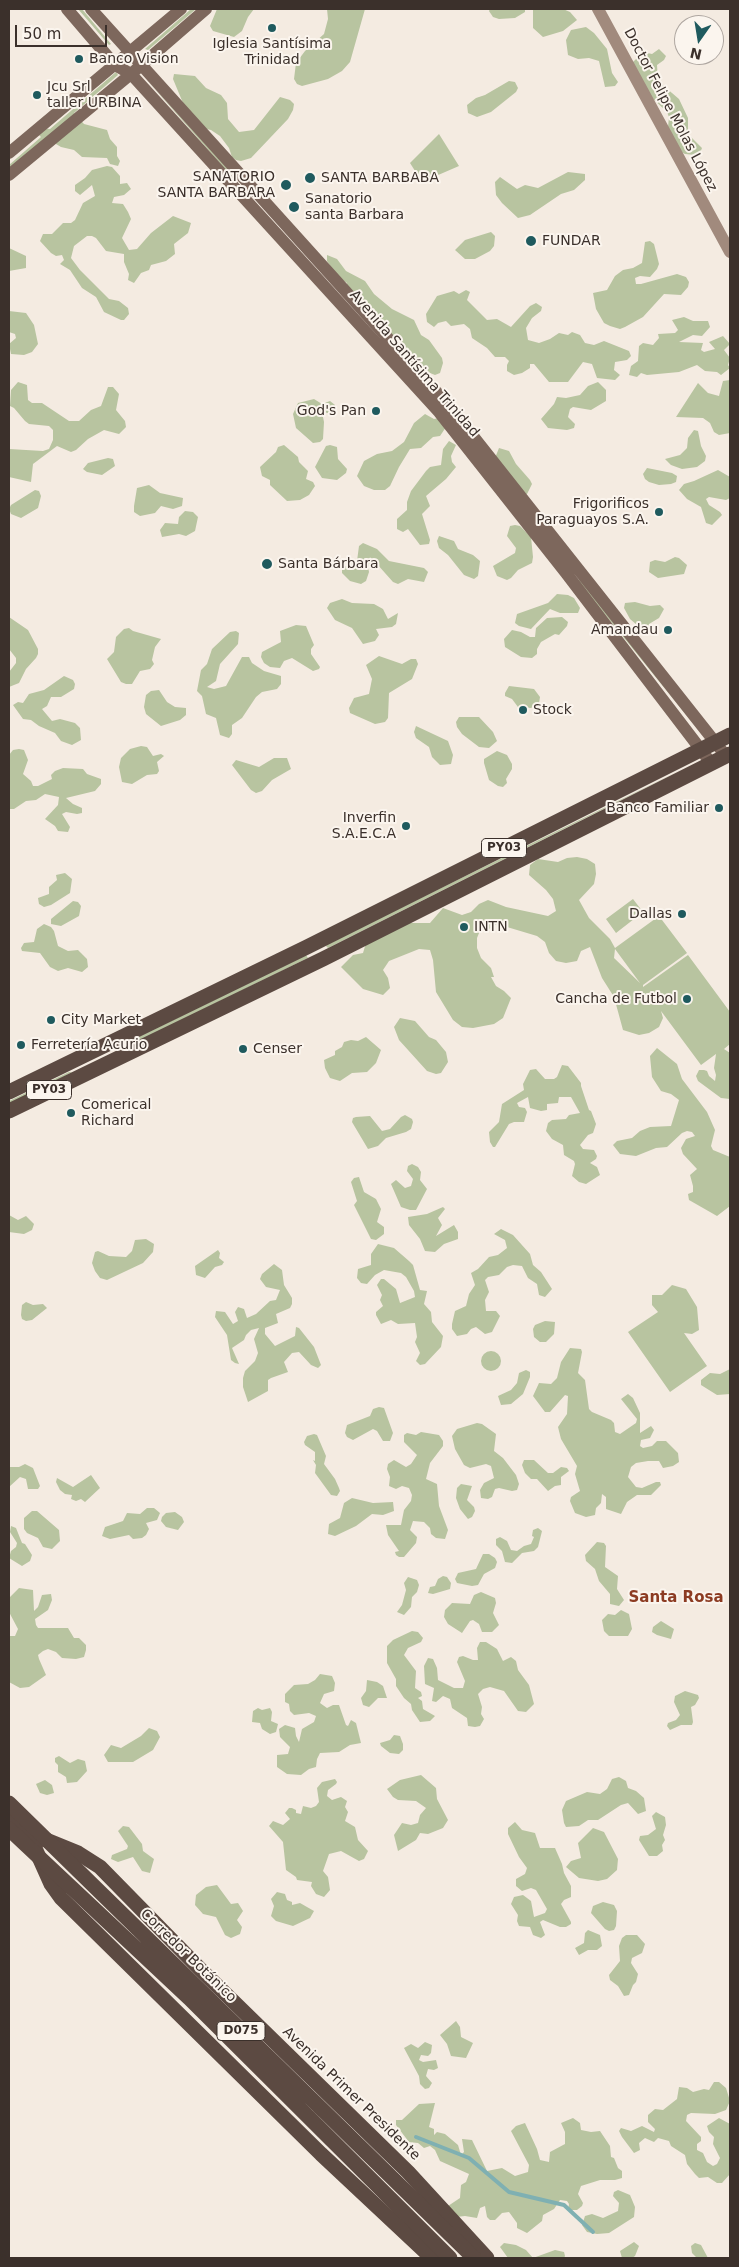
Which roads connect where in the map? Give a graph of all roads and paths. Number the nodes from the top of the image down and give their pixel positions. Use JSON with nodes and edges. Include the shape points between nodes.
{"nodes":[{"id":1,"x":67,"y":9,"type":"edge"},
{"id":2,"x":91,"y":9,"type":"edge"},
{"id":3,"x":181,"y":9,"type":"edge"},
{"id":4,"x":206,"y":9,"type":"edge"},
{"id":5,"x":598,"y":9,"type":"edge"},
{"id":6,"x":129,"y":53,"type":"junction"},
{"id":7,"x":142,"y":64,"type":"junction"},
{"id":8,"x":115,"y":65,"type":"junction"},
{"id":9,"x":131,"y":74,"type":"junction"},
{"id":10,"x":9,"y":153,"type":"edge"},
{"id":11,"x":9,"y":175,"type":"edge"},
{"id":12,"x":730,"y":252,"type":"edge"},
{"id":13,"x":730,"y":734,"type":"edge"},
{"id":14,"x":716,"y":742,"type":"junction"},
{"id":15,"x":702,"y":748,"type":"junction"},
{"id":16,"x":728,"y":755,"type":"edge"},
{"id":17,"x":711,"y":763,"type":"junction"},
{"id":18,"x":9,"y":1092,"type":"edge"},
{"id":19,"x":9,"y":1111,"type":"edge"},
{"id":20,"x":9,"y":1803,"type":"edge"},
{"id":21,"x":9,"y":1816,"type":"edge"},
{"id":22,"x":9,"y":1829,"type":"edge"},
{"id":23,"x":24,"y":1831,"type":"junction"},
{"id":24,"x":432,"y":2258,"type":"edge"},
{"id":25,"x":450,"y":2258,"type":"edge"},
{"id":26,"x":474,"y":2258,"type":"edge"},
{"id":27,"x":487,"y":2258,"type":"edge"}],
"edges":[{"from":1,"to":8,"type":"main road","name":"Avenida Santísima Trinidad"},
{"from":2,"to":6,"type":"main road","name":"Avenida Santísima Trinidad"},
{"from":3,"to":6,"type":"main road"},
{"from":4,"to":7,"type":"main road"},
{"from":5,"to":12,"type":"main road","name":"Doctor Felipe Molas López"},
{"from":6,"to":7,"type":"main road","name":"Avenida Santísima Trinidad"},
{"from":6,"to":8,"type":"main road"},
{"from":7,"to":9,"type":"main road"},
{"from":7,"to":14,"type":"main road","name":"Avenida Santísima Trinidad","via":[[450,407]]},
{"from":8,"to":9,"type":"main road","name":"Avenida Santísima Trinidad"},
{"from":8,"to":10,"type":"main road"},
{"from":9,"to":11,"type":"main road"},
{"from":9,"to":15,"type":"main road","name":"Avenida Santísima Trinidad","via":[[439,412]]},
{"from":13,"to":14,"type":"highway","number":"PY03"},
{"from":14,"to":15,"type":"highway","number":"PY03"},
{"from":14,"to":16,"type":"main road","name":"Avenida Santísima Trinidad"},
{"from":15,"to":17,"type":"main road","name":"Avenida Santísima Trinidad"},
{"from":15,"to":18,"type":"highway","number":"PY03","via":[[307,947]]},
{"from":16,"to":17,"type":"highway","number":"PY03"},
{"from":17,"to":19,"type":"highway","number":"PY03"},
{"from":20,"to":26,"type":"highway","name":"Corredor Botánico","number":"D075","bridge":true},
{"from":21,"to":23,"type":"highway","name":"Avenida Primer Presidente","number":"D075"},
{"from":22,"to":25,"type":"highway","number":"D075","bridge":true,"via":[[189,1998]]},
{"from":23,"to":24,"type":"highway","name":"Avenida Primer Presidente","number":"D075","via":[[50,1884],[62,1898],[321,2154]]},
{"from":23,"to":27,"type":"highway","name":"Avenida Primer Presidente","number":"D075","via":[[78,1853],[100,1867],[408,2172]]}]}
